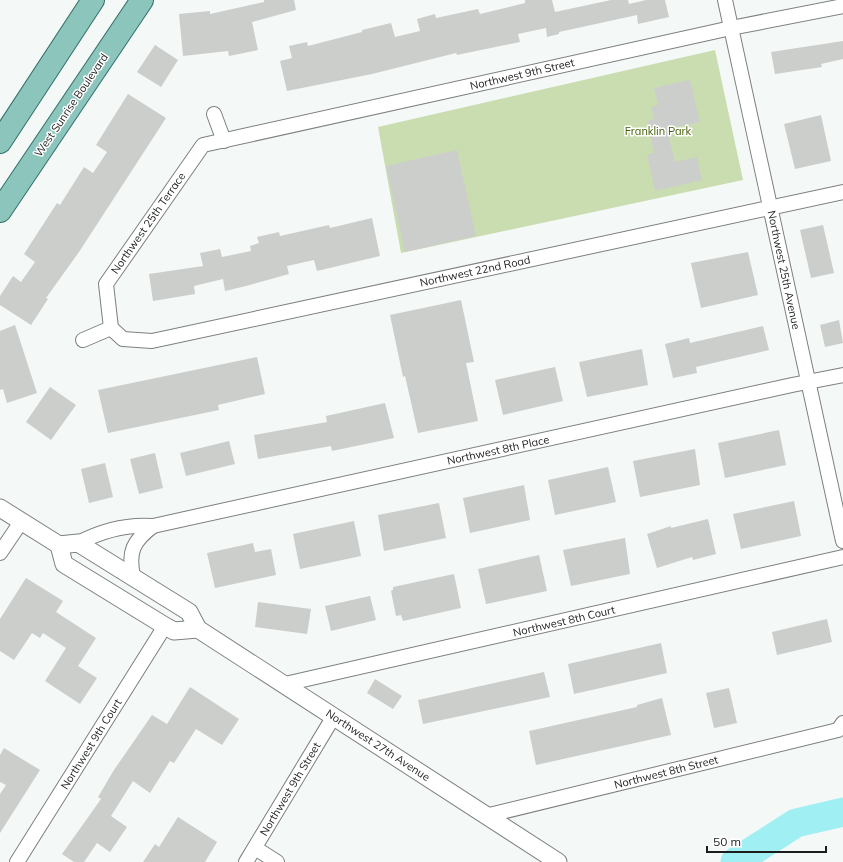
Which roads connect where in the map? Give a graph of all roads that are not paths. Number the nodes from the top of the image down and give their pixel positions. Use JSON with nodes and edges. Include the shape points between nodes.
{"nodes":[{"id":1,"x":93,"y":0,"type":"edge"},
{"id":2,"x":142,"y":0,"type":"edge"},
{"id":3,"x":725,"y":0,"type":"edge"},
{"id":4,"x":843,"y":6,"type":"edge"},
{"id":5,"x":732,"y":28,"type":"junction"},
{"id":6,"x":214,"y":114,"type":"dead end"},
{"id":7,"x":224,"y":141,"type":"junction"},
{"id":8,"x":0,"y":142,"type":"edge"},
{"id":9,"x":202,"y":146,"type":"joint"},
{"id":10,"x":843,"y":192,"type":"edge"},
{"id":11,"x":770,"y":207,"type":"junction"},
{"id":12,"x":0,"y":211,"type":"edge"},
{"id":13,"x":111,"y":328,"type":"junction"},
{"id":14,"x":83,"y":340,"type":"dead end"},
{"id":15,"x":843,"y":375,"type":"edge"},
{"id":16,"x":809,"y":381,"type":"junction"},
{"id":17,"x":0,"y":508,"type":"edge"},
{"id":18,"x":21,"y":522,"type":"junction"},
{"id":19,"x":153,"y":526,"type":"junction"},
{"id":20,"x":843,"y":541,"type":"edge"},
{"id":21,"x":78,"y":543,"type":"junction"},
{"id":22,"x":59,"y":545,"type":"junction"},
{"id":23,"x":0,"y":553,"type":"edge"},
{"id":24,"x":843,"y":557,"type":"edge"},
{"id":25,"x":133,"y":576,"type":"junction"},
{"id":26,"x":165,"y":626,"type":"junction"},
{"id":27,"x":198,"y":629,"type":"junction"},
{"id":28,"x":285,"y":684,"type":"junction"},
{"id":29,"x":334,"y":716,"type":"junction"},
{"id":30,"x":843,"y":723,"type":"edge"},
{"id":31,"x":485,"y":816,"type":"junction"},
{"id":32,"x":255,"y":848,"type":"junction"},
{"id":33,"x":17,"y":862,"type":"edge"},
{"id":34,"x":246,"y":862,"type":"edge"},
{"id":35,"x":277,"y":862,"type":"edge"},
{"id":36,"x":558,"y":862,"type":"edge"}],
"edges":[{"from":1,"to":8,"type":"main road"},
{"from":2,"to":12,"type":"main road","name":"West Sunrise Boulevard"},
{"from":3,"to":5,"type":"street","name":"Northwest 25th Avenue"},
{"from":4,"to":5,"type":"street","name":"Northwest 9th Street"},
{"from":5,"to":7,"type":"street","name":"Northwest 9th Street"},
{"from":5,"to":11,"type":"street","name":"Northwest 25th Avenue"},
{"from":6,"to":7,"type":"street"},
{"from":7,"to":9,"type":"street","name":"Northwest 9th Street"},
{"from":9,"to":13,"type":"street","name":"Northwest 25th Terrace","via":[[106,284]]},
{"from":10,"to":11,"type":"street","name":"Northwest 22nd Road"},
{"from":11,"to":13,"type":"street","name":"Northwest 22nd Road","via":[[152,341],[123,339]]},
{"from":11,"to":16,"type":"street","name":"Northwest 25th Avenue"},
{"from":13,"to":14,"type":"street"},
{"from":15,"to":16,"type":"street","name":"Northwest 8th Place"},
{"from":16,"to":19,"type":"street","name":"Northwest 8th Place"},
{"from":16,"to":20,"type":"street","name":"Northwest 25th Avenue"},
{"from":17,"to":18,"type":"street"},
{"from":18,"to":22,"type":"street"},
{"from":18,"to":23,"type":"street"},
{"from":19,"to":21,"type":"street","name":"Northwest 8th Place","via":[[136,524],[96,534]]},
{"from":19,"to":25,"type":"street","name":"Northwest 8th Place","via":[[136,541],[132,549]]},
{"from":21,"to":22,"type":"street"},
{"from":21,"to":25,"type":"street","name":"Northwest 27th Avenue"},
{"from":22,"to":26,"type":"street","via":[[64,564]]},
{"from":24,"to":28,"type":"street","name":"Northwest 8th Court"},
{"from":25,"to":27,"type":"street","name":"Northwest 27th Avenue","via":[[189,612]]},
{"from":26,"to":27,"type":"street","via":[[174,631]]},
{"from":26,"to":33,"type":"street","name":"Northwest 9th Court"},
{"from":27,"to":28,"type":"street","name":"Northwest 27th Avenue"},
{"from":28,"to":29,"type":"street","name":"Northwest 27th Avenue"},
{"from":29,"to":31,"type":"street","name":"Northwest 27th Avenue"},
{"from":29,"to":32,"type":"street","name":"Northwest 9th Street"},
{"from":30,"to":31,"type":"street","name":"Northwest 8th Street","via":[[838,730]]},
{"from":31,"to":36,"type":"street","name":"Northwest 27th Avenue"},
{"from":32,"to":34,"type":"street","name":"Northwest 9th Street"},
{"from":32,"to":35,"type":"street"}]}
